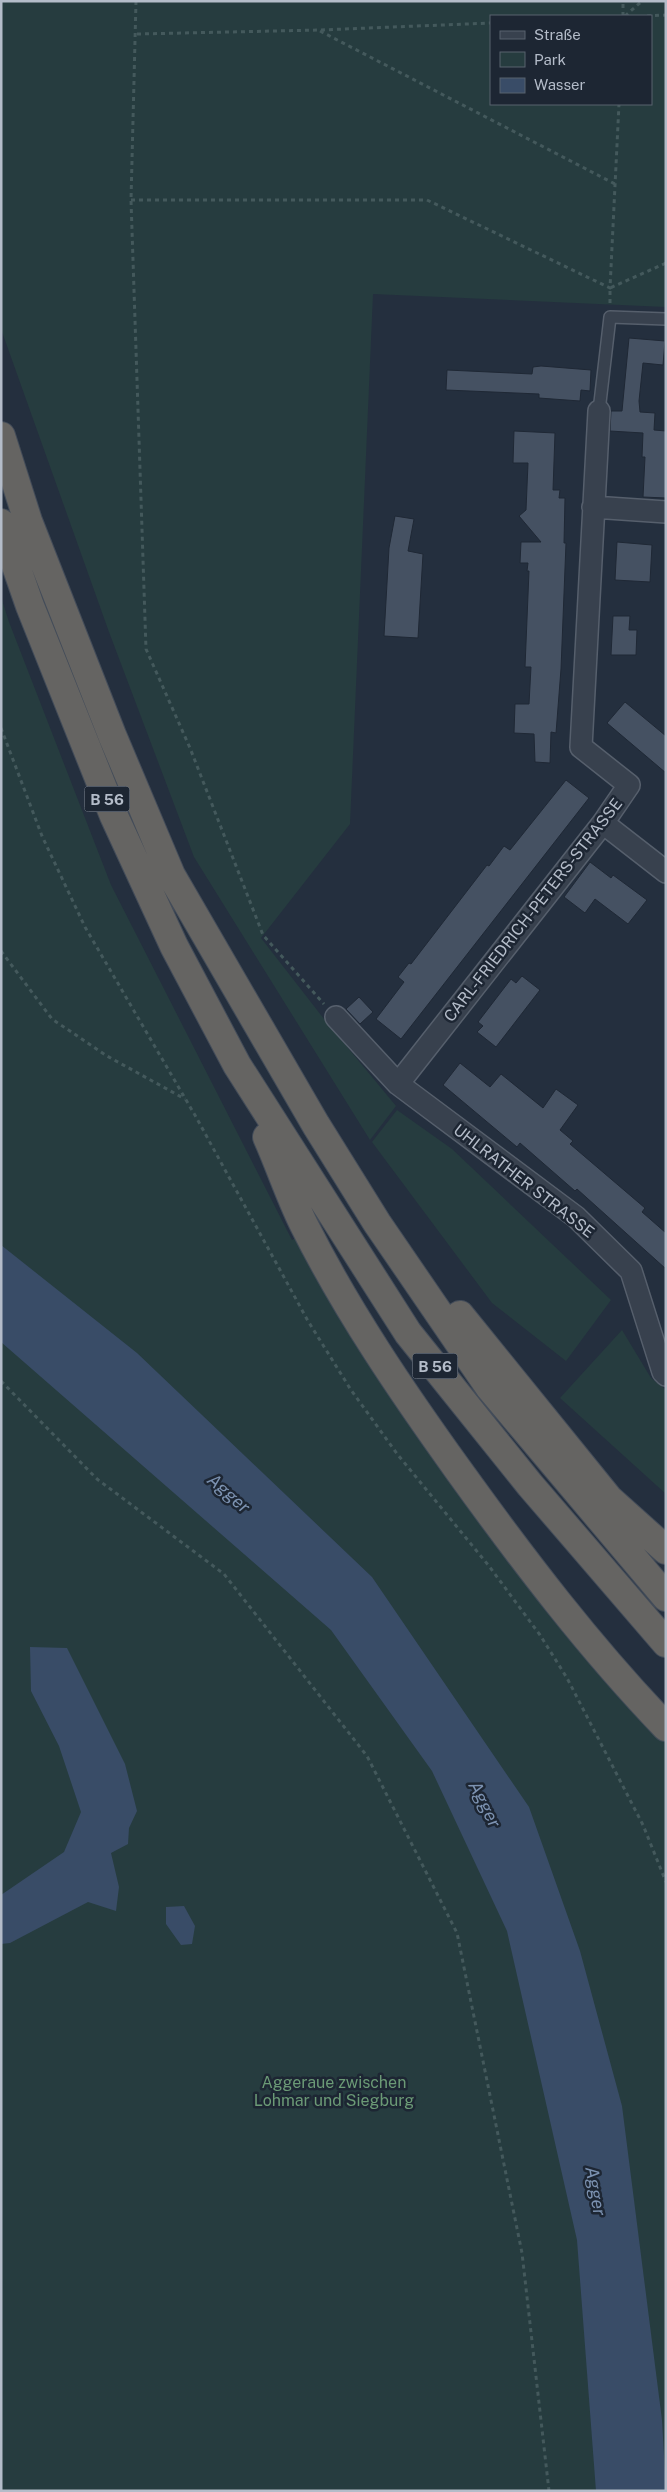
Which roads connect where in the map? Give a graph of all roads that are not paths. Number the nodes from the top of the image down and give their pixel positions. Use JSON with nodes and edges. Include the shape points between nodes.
{"nodes":[{"id":1,"x":666,"y":319,"type":"edge"},
{"id":2,"x":599,"y":410,"type":"joint"},
{"id":3,"x":1,"y":436,"type":"edge"},
{"id":4,"x":593,"y":507,"type":"junction"},
{"id":5,"x":666,"y":512,"type":"edge"},
{"id":6,"x":1,"y":523,"type":"edge"},
{"id":7,"x":603,"y":823,"type":"junction"},
{"id":8,"x":666,"y":872,"type":"edge"},
{"id":9,"x":336,"y":1018,"type":"road end"},
{"id":10,"x":237,"y":1065,"type":"junction"},
{"id":11,"x":398,"y":1084,"type":"junction"},
{"id":12,"x":377,"y":1223,"type":"junction"},
{"id":13,"x":666,"y":1375,"type":"edge"},
{"id":14,"x":666,"y":1550,"type":"edge"},
{"id":15,"x":666,"y":1597,"type":"edge"},
{"id":16,"x":666,"y":1643,"type":"edge"},
{"id":17,"x":666,"y":1727,"type":"edge"}],
"edges":[{"from":1,"to":2,"type":"lane","name":"CARL-FRIEDRICH-PETERS-STRASSE","via":[[610,317]]},
{"from":2,"to":4,"type":"street","name":"CARL-FRIEDRICH-PETERS-STRASSE"},
{"from":3,"to":12,"type":"highway","number":"B 56","via":[[28,521],[119,754],[171,875],[316,1125]]},
{"from":4,"to":5,"type":"street"},
{"from":4,"to":7,"type":"street","name":"CARL-FRIEDRICH-PETERS-STRASSE","via":[[581,747],[628,784]]},
{"from":6,"to":10,"type":"highway","number":"B 56","via":[[114,816],[174,946]]},
{"from":7,"to":8,"type":"street"},
{"from":7,"to":11,"type":"street","name":"CARL-FRIEDRICH-PETERS-STRASSE"},
{"from":9,"to":11,"type":"street","name":"UHLRATHER STRASSE"},
{"from":10,"to":16,"type":"highway","number":"B 56","via":[[408,1333],[530,1485]]},
{"from":10,"to":17,"type":"highway","via":[[304,1224],[414,1409],[517,1551]]},
{"from":11,"to":13,"type":"street","name":"UHLRATHER STRASSE","via":[[576,1217],[631,1271]]},
{"from":12,"to":14,"type":"highway","via":[[431,1279],[609,1499]]},
{"from":12,"to":15,"type":"highway","number":"B 56","via":[[490,1388]]}]}
